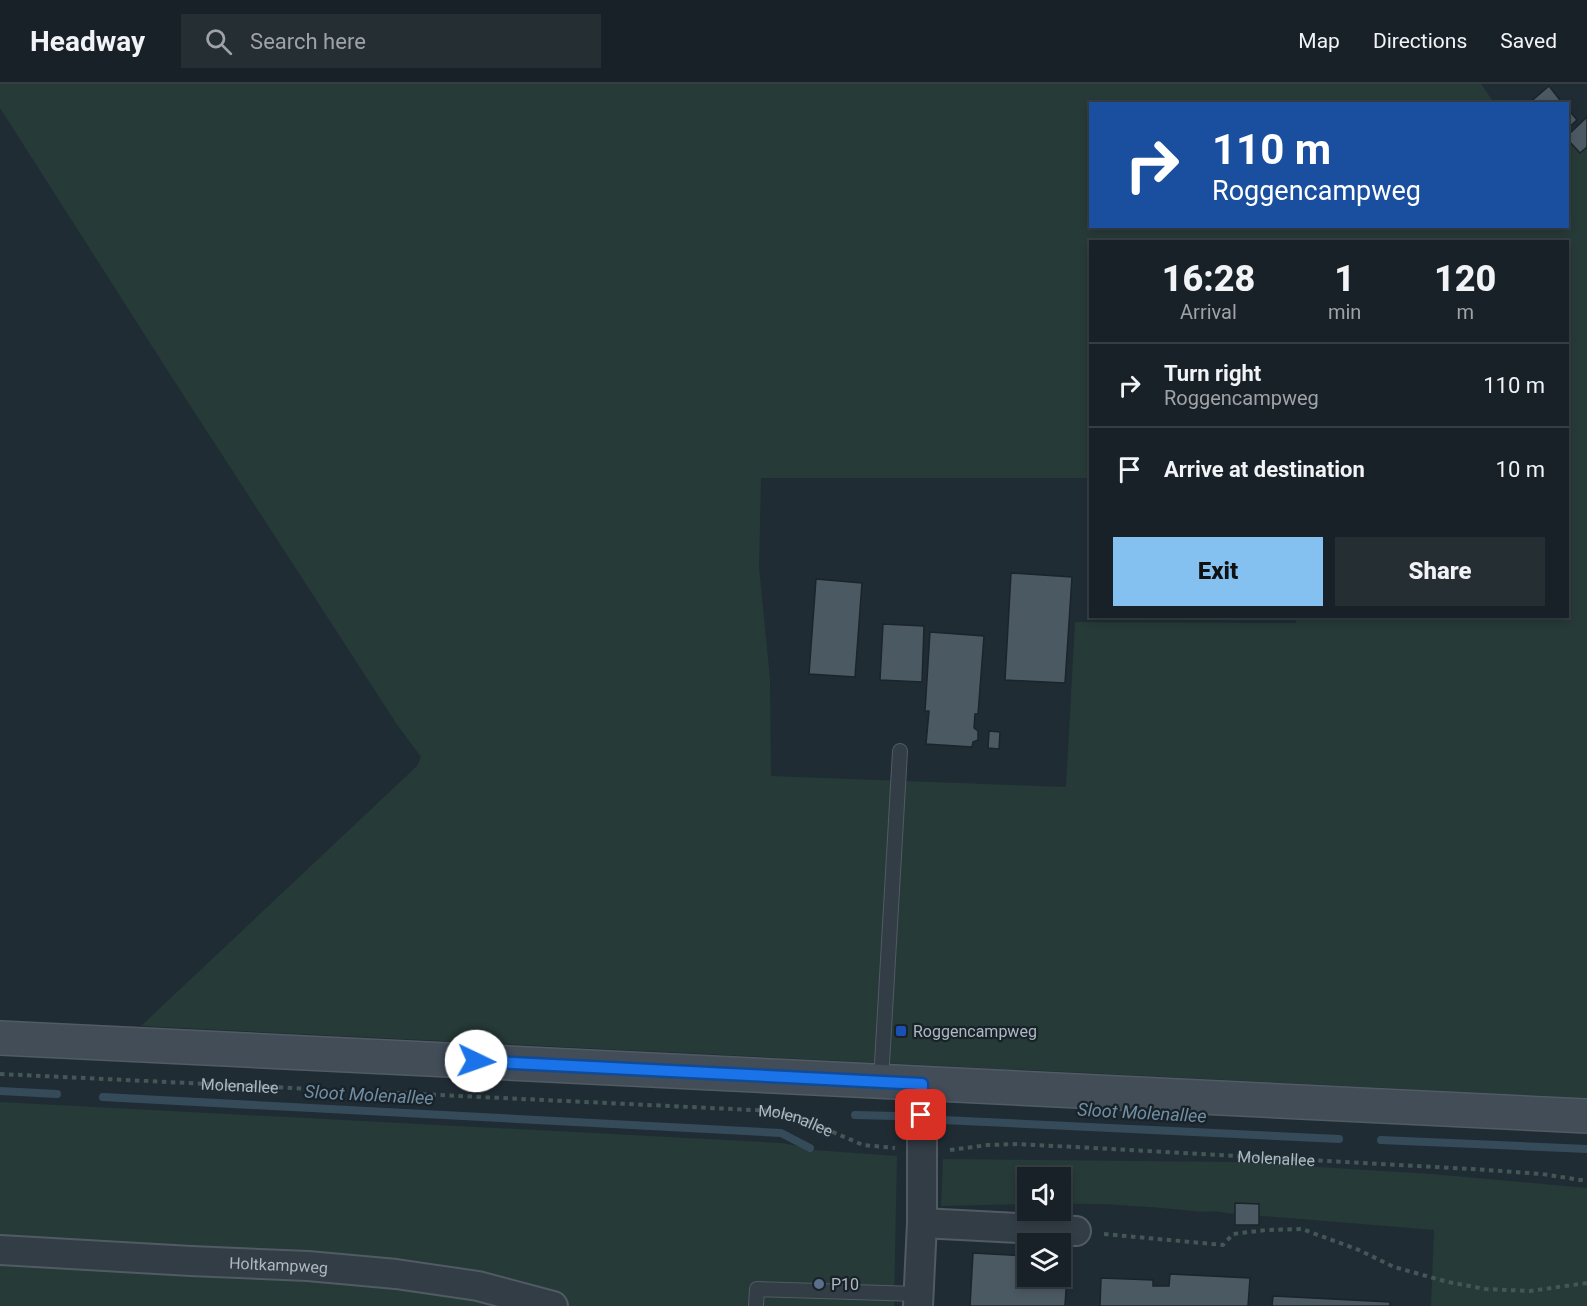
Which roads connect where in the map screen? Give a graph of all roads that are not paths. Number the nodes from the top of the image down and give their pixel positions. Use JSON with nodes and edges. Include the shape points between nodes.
{"nodes":[{"id":1,"x":900,"y":751,"type":"dead end"},
{"id":2,"x":0,"y":1038,"type":"edge"},
{"id":3,"x":881,"y":1081,"type":"junction"},
{"id":4,"x":922,"y":1084,"type":"junction"},
{"id":5,"x":1587,"y":1116,"type":"edge"},
{"id":6,"x":922,"y":1223,"type":"junction"},
{"id":7,"x":1076,"y":1231,"type":"road end"},
{"id":8,"x":0,"y":1250,"type":"edge"},
{"id":9,"x":918,"y":1300,"type":"edge"},
{"id":10,"x":553,"y":1306,"type":"edge"},
{"id":11,"x":756,"y":1306,"type":"edge"}],
"edges":[{"from":1,"to":3,"type":"lane"},
{"from":2,"to":3,"type":"main road"},
{"from":3,"to":4,"type":"main road"},
{"from":4,"to":5,"type":"main road"},
{"from":4,"to":6,"type":"street"},
{"from":6,"to":7,"type":"street"},
{"from":6,"to":9,"type":"street"},
{"from":8,"to":10,"type":"street","name":"Holtkampweg","via":[[396,1274],[478,1286]]},
{"from":9,"to":11,"type":"lane","via":[[757,1289]]}]}
